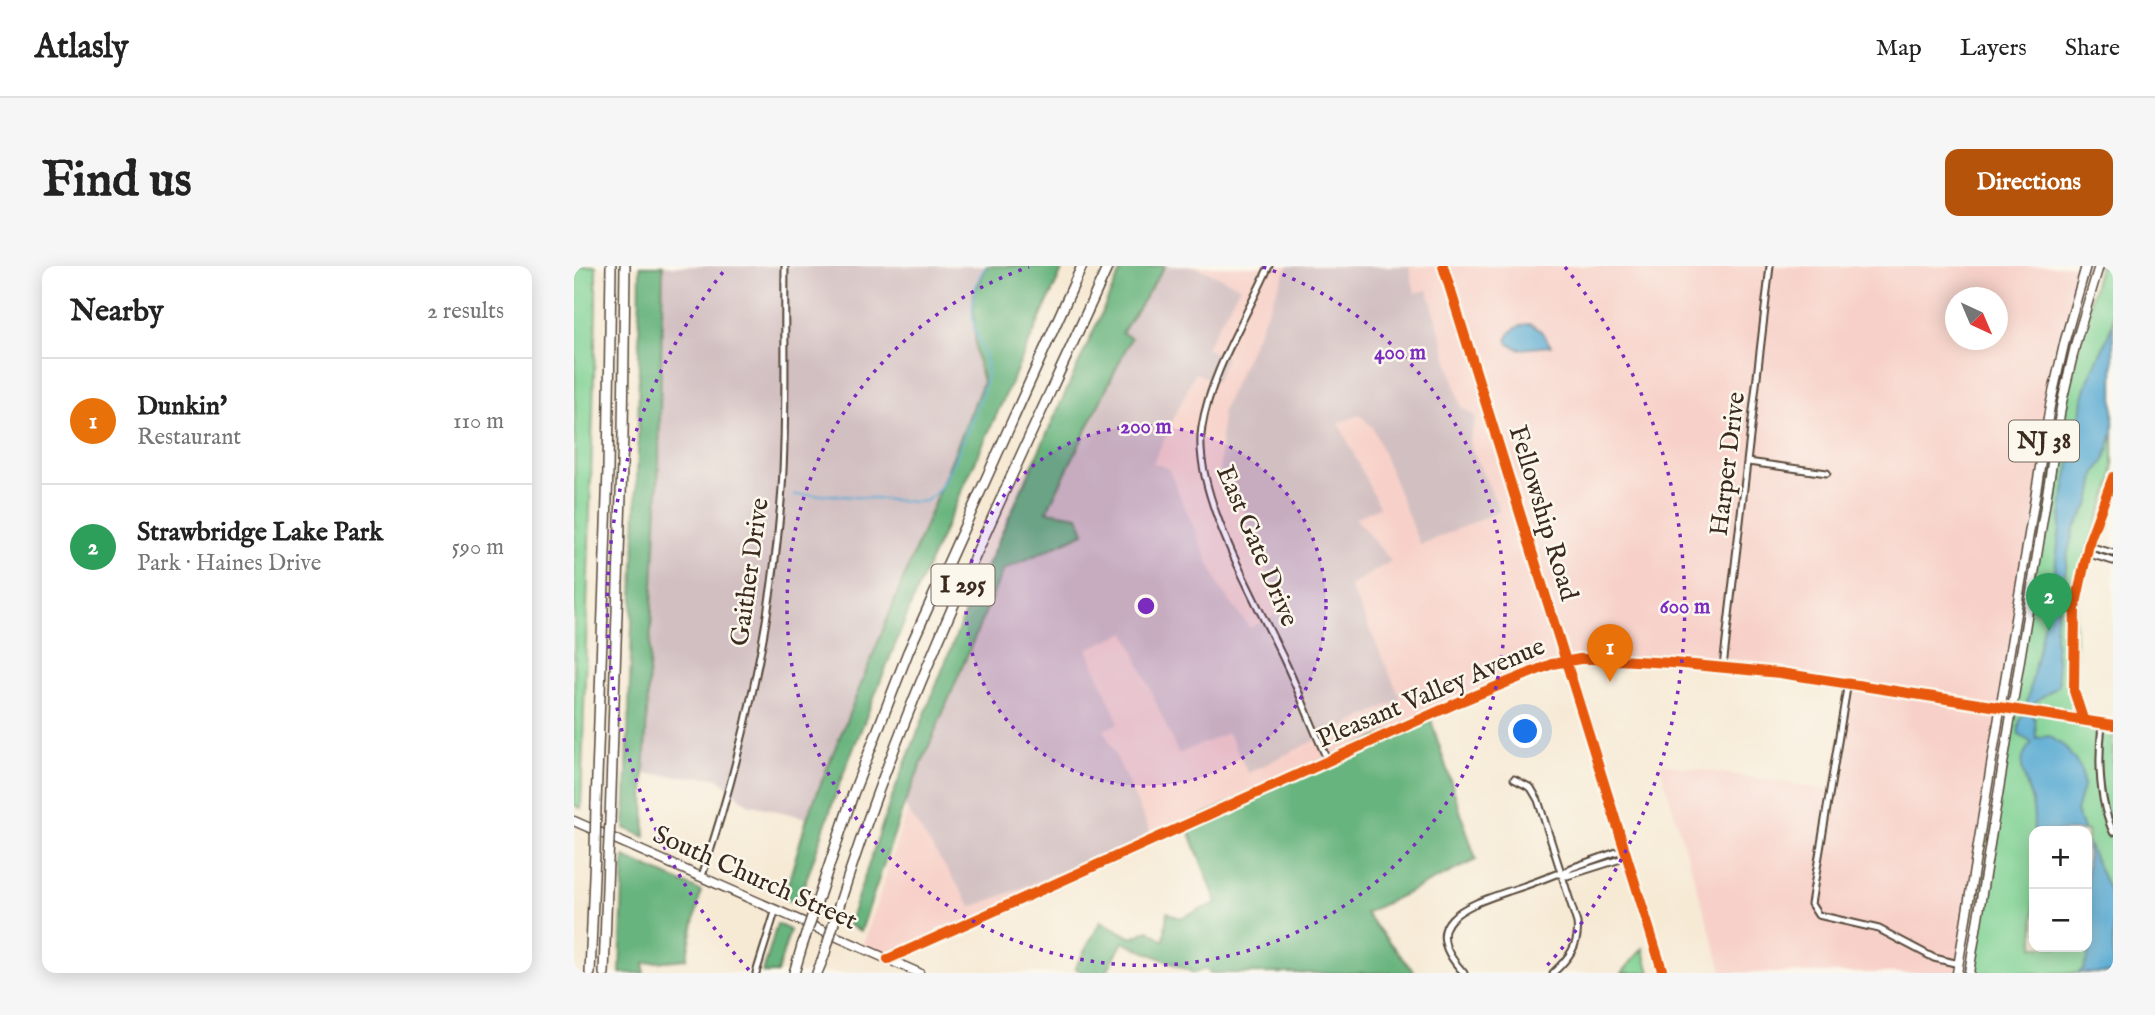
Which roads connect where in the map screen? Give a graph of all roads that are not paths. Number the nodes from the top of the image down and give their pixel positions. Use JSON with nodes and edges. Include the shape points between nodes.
{"nodes":[{"id":1,"x":611,"y":266,"type":"edge"},
{"id":2,"x":625,"y":266,"type":"edge"},
{"id":3,"x":785,"y":266,"type":"edge"},
{"id":4,"x":1082,"y":266,"type":"edge"},
{"id":5,"x":1108,"y":266,"type":"edge"},
{"id":6,"x":1269,"y":266,"type":"edge"},
{"id":7,"x":1443,"y":266,"type":"edge"},
{"id":8,"x":1770,"y":266,"type":"edge"},
{"id":9,"x":2086,"y":266,"type":"edge"},
{"id":10,"x":2099,"y":266,"type":"edge"},
{"id":11,"x":1748,"y":462,"type":"junction"},
{"id":12,"x":1827,"y":473,"type":"dead end"},
{"id":13,"x":2113,"y":477,"type":"edge"},
{"id":14,"x":2088,"y":546,"type":"junction"},
{"id":15,"x":2086,"y":553,"type":"junction"},
{"id":16,"x":2113,"y":553,"type":"edge"},
{"id":17,"x":2113,"y":561,"type":"edge"},
{"id":18,"x":1566,"y":660,"type":"junction"},
{"id":19,"x":1723,"y":667,"type":"junction"},
{"id":20,"x":1848,"y":682,"type":"junction"},
{"id":21,"x":2000,"y":706,"type":"junction"},
{"id":22,"x":2012,"y":708,"type":"junction"},
{"id":23,"x":2083,"y":719,"type":"junction"},
{"id":24,"x":2102,"y":724,"type":"junction"},
{"id":25,"x":2113,"y":725,"type":"edge"},
{"id":26,"x":1328,"y":761,"type":"junction"},
{"id":27,"x":1514,"y":779,"type":"dead end"},
{"id":28,"x":574,"y":821,"type":"edge"},
{"id":29,"x":2113,"y":832,"type":"edge"},
{"id":30,"x":1626,"y":853,"type":"junction"},
{"id":31,"x":1563,"y":874,"type":"junction"},
{"id":32,"x":702,"y":876,"type":"junction"},
{"id":33,"x":776,"y":909,"type":"junction"},
{"id":34,"x":888,"y":959,"type":"junction"},
{"id":35,"x":1958,"y":968,"type":"edge"},
{"id":36,"x":590,"y":973,"type":"edge"},
{"id":37,"x":604,"y":973,"type":"edge"},
{"id":38,"x":756,"y":973,"type":"edge"},
{"id":39,"x":794,"y":973,"type":"edge"},
{"id":40,"x":817,"y":973,"type":"edge"},
{"id":41,"x":919,"y":973,"type":"edge"},
{"id":42,"x":1464,"y":973,"type":"edge"},
{"id":43,"x":1553,"y":973,"type":"edge"},
{"id":44,"x":1663,"y":973,"type":"edge"},
{"id":45,"x":1969,"y":973,"type":"edge"}],
"edges":[{"from":1,"to":36,"type":"highway","bridge":true},
{"from":2,"to":37,"type":"highway","bridge":true,"via":[[624,435]]},
{"from":3,"to":32,"type":"street","name":"Gaither Drive","via":[[783,470],[772,581],[727,797]]},
{"from":4,"to":39,"type":"highway","number":"I 295","bridge":true,"via":[[908,652],[853,794]]},
{"from":5,"to":40,"type":"highway","number":"I 295","bridge":true,"via":[[932,656],[887,768]]},
{"from":6,"to":26,"type":"street","name":"East Gate Drive","via":[[1210,394],[1201,429],[1201,463],[1224,532]]},
{"from":7,"to":18,"type":"street","name":"Fellowship Road"},
{"from":8,"to":11,"type":"street","name":"Harper Drive"},
{"from":9,"to":21,"type":"main road","number":"NJ 38","via":[[2051,399]]},
{"from":10,"to":22,"type":"main road","number":"NJ 38","via":[[2062,402]]},
{"from":11,"to":12,"type":"street"},
{"from":11,"to":19,"type":"street","name":"Harper Drive"},
{"from":13,"to":14,"type":"street"},
{"from":14,"to":15,"type":"street"},
{"from":14,"to":16,"type":"street"},
{"from":15,"to":17,"type":"street"},
{"from":15,"to":23,"type":"street","via":[[2073,628],[2074,691]]},
{"from":18,"to":19,"type":"street","name":"Pleasant Valley Avenue"},
{"from":18,"to":26,"type":"street","name":"Pleasant Valley Avenue","via":[[1526,673]]},
{"from":18,"to":30,"type":"street","name":"Fellowship Road"},
{"from":19,"to":20,"type":"street","name":"Pleasant Valley Avenue"},
{"from":20,"to":21,"type":"street","name":"Pleasant Valley Avenue"},
{"from":20,"to":35,"type":"street","via":[[1811,904],[1818,915],[1878,929]]},
{"from":21,"to":22,"type":"street","name":"Pleasant Valley Avenue"},
{"from":21,"to":35,"type":"main road","number":"NJ 38"},
{"from":22,"to":23,"type":"street","name":"Pleasant Valley Avenue"},
{"from":22,"to":45,"type":"main road","number":"NJ 38"},
{"from":23,"to":24,"type":"street","name":"Pleasant Valley Avenue"},
{"from":24,"to":25,"type":"street","name":"Pleasant Valley Avenue"},
{"from":24,"to":29,"type":"street","via":[[2100,773]]},
{"from":26,"to":34,"type":"street","name":"Pleasant Valley Avenue"},
{"from":27,"to":31,"type":"street","via":[[1535,793]]},
{"from":28,"to":32,"type":"main road","name":"South Church Street"},
{"from":30,"to":31,"type":"street"},
{"from":30,"to":44,"type":"street","name":"Fellowship Road"},
{"from":31,"to":42,"type":"street","via":[[1479,901],[1451,919],[1445,947]]},
{"from":31,"to":43,"type":"street","via":[[1577,937],[1573,951]]},
{"from":32,"to":33,"type":"main road","name":"South Church Street"},
{"from":33,"to":34,"type":"main road","name":"South Church Street"},
{"from":33,"to":38,"type":"street"},
{"from":34,"to":41,"type":"main road","name":"South Church Street"}]}
